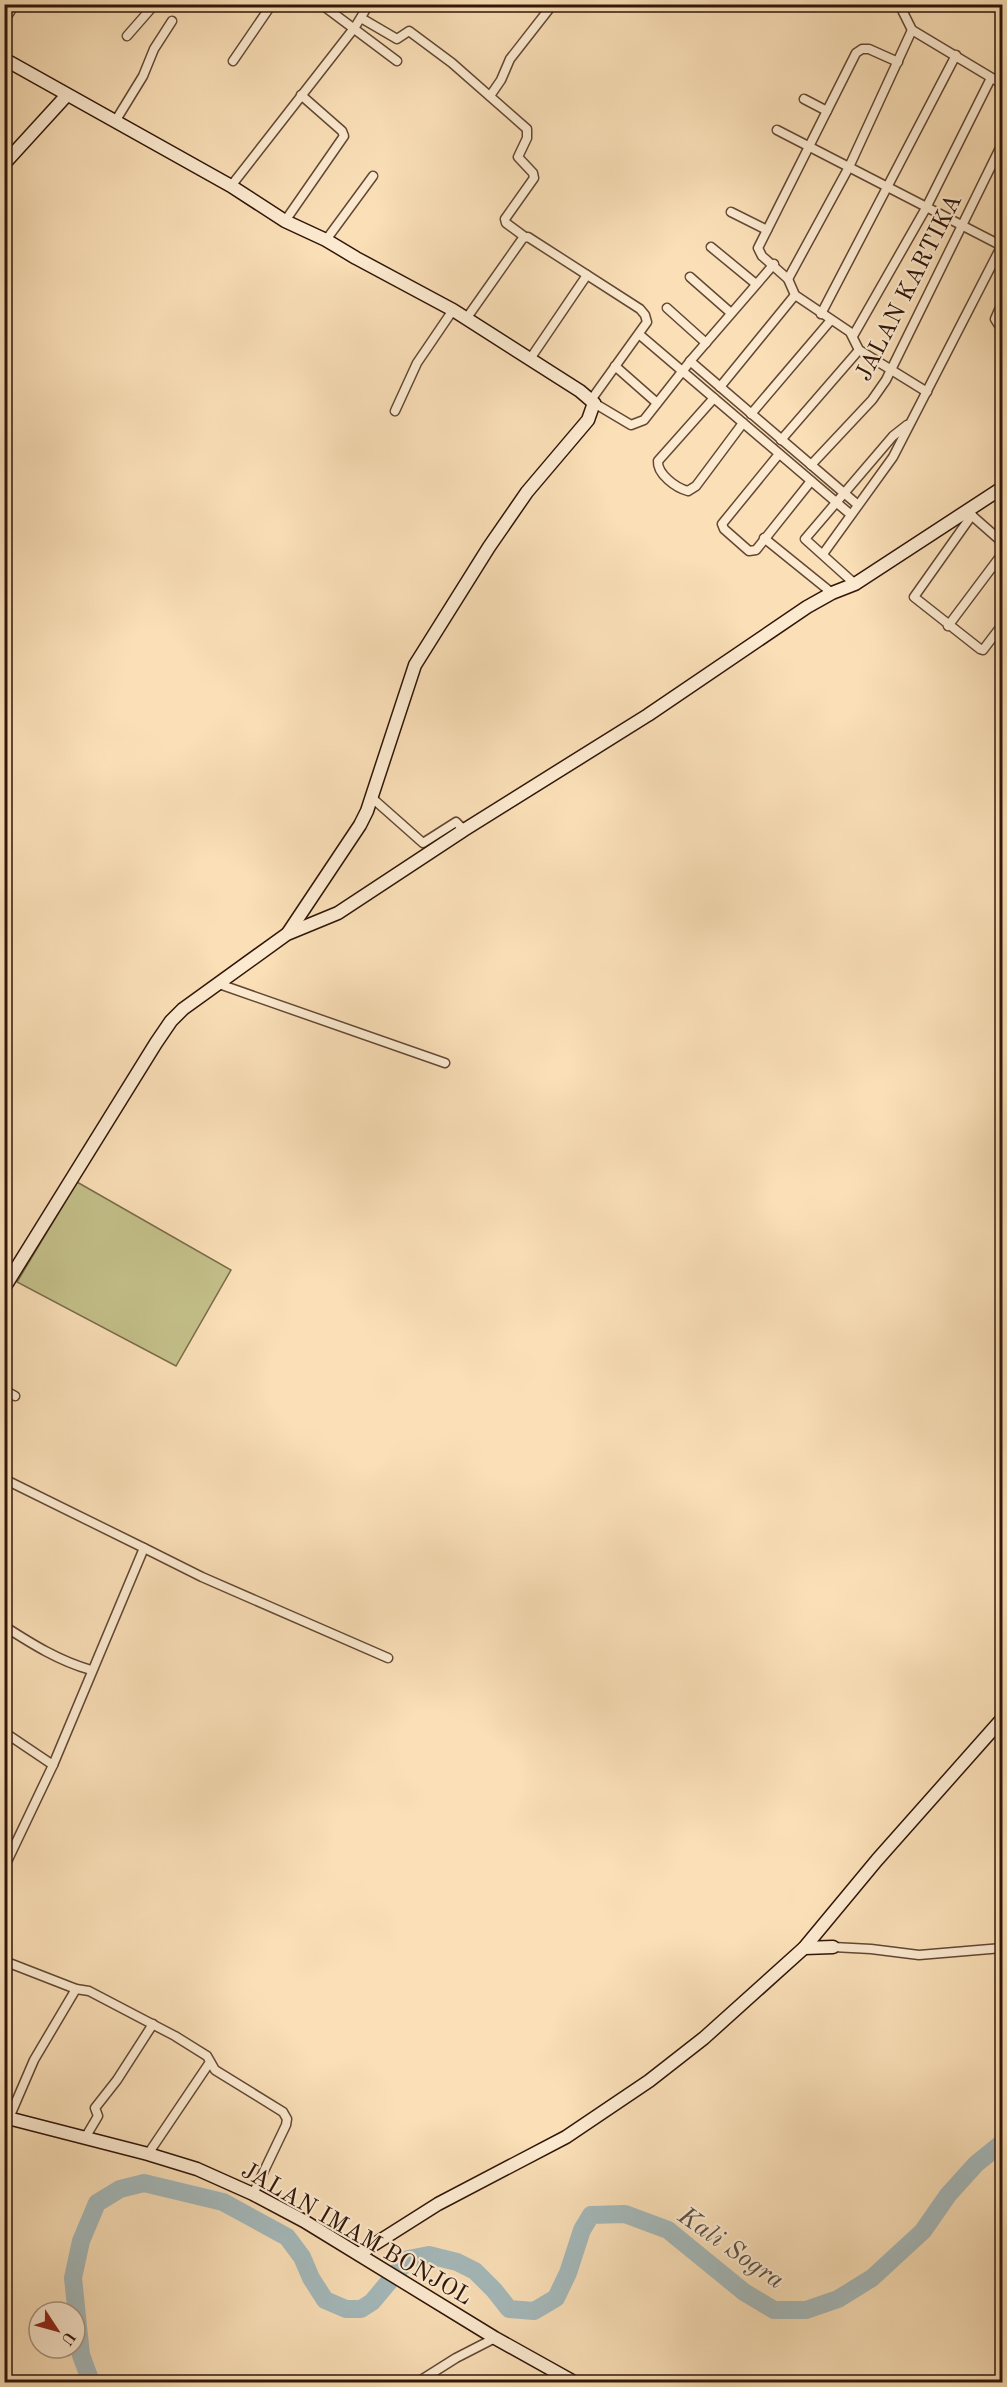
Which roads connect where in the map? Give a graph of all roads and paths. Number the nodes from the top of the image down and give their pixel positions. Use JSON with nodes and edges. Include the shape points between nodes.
{"nodes":[{"id":1,"x":15,"y":4,"type":"edge"},
{"id":2,"x":155,"y":4,"type":"edge"},
{"id":3,"x":272,"y":4,"type":"edge"},
{"id":4,"x":321,"y":4,"type":"edge"},
{"id":5,"x":369,"y":4,"type":"edge"},
{"id":6,"x":553,"y":4,"type":"edge"},
{"id":7,"x":899,"y":4,"type":"edge"},
{"id":8,"x":361,"y":18,"type":"junction"},
{"id":9,"x":4,"y":21,"type":"edge"},
{"id":10,"x":172,"y":21,"type":"dead end"},
{"id":11,"x":355,"y":27,"type":"junction"},
{"id":12,"x":912,"y":30,"type":"junction"},
{"id":13,"x":127,"y":36,"type":"dead end"},
{"id":14,"x":956,"y":55,"type":"junction"},
{"id":15,"x":4,"y":59,"type":"edge"},
{"id":16,"x":233,"y":61,"type":"dead end"},
{"id":17,"x":397,"y":61,"type":"dead end"},
{"id":18,"x":898,"y":62,"type":"junction"},
{"id":19,"x":991,"y":78,"type":"junction"},
{"id":20,"x":1002,"y":84,"type":"edge"},
{"id":21,"x":67,"y":95,"type":"junction"},
{"id":22,"x":301,"y":95,"type":"junction"},
{"id":23,"x":490,"y":96,"type":"junction"},
{"id":24,"x":804,"y":99,"type":"dead end"},
{"id":25,"x":827,"y":111,"type":"junction"},
{"id":26,"x":116,"y":120,"type":"junction"},
{"id":27,"x":777,"y":130,"type":"dead end"},
{"id":28,"x":1002,"y":144,"type":"edge"},
{"id":29,"x":810,"y":146,"type":"junction"},
{"id":30,"x":4,"y":165,"type":"edge"},
{"id":31,"x":849,"y":167,"type":"junction"},
{"id":32,"x":374,"y":176,"type":"dead end"},
{"id":33,"x":231,"y":186,"type":"junction"},
{"id":34,"x":888,"y":187,"type":"junction"},
{"id":35,"x":926,"y":208,"type":"junction"},
{"id":36,"x":731,"y":212,"type":"dead end"},
{"id":37,"x":285,"y":220,"type":"junction"},
{"id":38,"x":962,"y":226,"type":"junction"},
{"id":39,"x":767,"y":230,"type":"junction"},
{"id":40,"x":525,"y":237,"type":"junction"},
{"id":41,"x":326,"y":240,"type":"junction"},
{"id":42,"x":1002,"y":246,"type":"edge"},
{"id":43,"x":711,"y":247,"type":"dead end"},
{"id":44,"x":774,"y":264,"type":"junction"},
{"id":45,"x":587,"y":275,"type":"junction"},
{"id":46,"x":690,"y":277,"type":"dead end"},
{"id":47,"x":788,"y":279,"type":"junction"},
{"id":48,"x":756,"y":284,"type":"junction"},
{"id":49,"x":795,"y":295,"type":"junction"},
{"id":50,"x":1002,"y":303,"type":"edge"},
{"id":51,"x":667,"y":308,"type":"dead end"},
{"id":52,"x":453,"y":310,"type":"junction"},
{"id":53,"x":731,"y":313,"type":"junction"},
{"id":54,"x":821,"y":314,"type":"junction"},
{"id":55,"x":466,"y":319,"type":"junction"},
{"id":56,"x":831,"y":320,"type":"junction"},
{"id":57,"x":1002,"y":330,"type":"edge"},
{"id":58,"x":640,"y":335,"type":"junction"},
{"id":59,"x":853,"y":336,"type":"junction"},
{"id":60,"x":706,"y":343,"type":"junction"},
{"id":61,"x":859,"y":350,"type":"junction"},
{"id":62,"x":530,"y":359,"type":"junction"},
{"id":63,"x":690,"y":361,"type":"junction"},
{"id":64,"x":615,"y":366,"type":"junction"},
{"id":65,"x":892,"y":370,"type":"junction"},
{"id":66,"x":682,"y":371,"type":"junction"},
{"id":67,"x":720,"y":387,"type":"junction"},
{"id":68,"x":927,"y":392,"type":"junction"},
{"id":69,"x":714,"y":398,"type":"junction"},
{"id":70,"x":593,"y":402,"type":"junction"},
{"id":71,"x":657,"y":404,"type":"junction"},
{"id":72,"x":395,"y":411,"type":"dead end"},
{"id":73,"x":751,"y":414,"type":"junction"},
{"id":74,"x":743,"y":423,"type":"junction"},
{"id":75,"x":909,"y":424,"type":"junction"},
{"id":76,"x":781,"y":440,"type":"junction"},
{"id":77,"x":779,"y":454,"type":"junction"},
{"id":78,"x":811,"y":465,"type":"junction"},
{"id":79,"x":811,"y":481,"type":"junction"},
{"id":80,"x":1002,"y":488,"type":"edge"},
{"id":81,"x":844,"y":493,"type":"junction"},
{"id":82,"x":837,"y":502,"type":"junction"},
{"id":83,"x":858,"y":505,"type":"junction"},
{"id":84,"x":850,"y":514,"type":"junction"},
{"id":85,"x":969,"y":514,"type":"junction"},
{"id":86,"x":764,"y":538,"type":"junction"},
{"id":87,"x":1002,"y":542,"type":"edge"},
{"id":88,"x":823,"y":554,"type":"junction"},
{"id":89,"x":1002,"y":554,"type":"edge"},
{"id":90,"x":855,"y":584,"type":"junction"},
{"id":91,"x":832,"y":593,"type":"junction"},
{"id":92,"x":1002,"y":625,"type":"edge"},
{"id":93,"x":948,"y":626,"type":"junction"},
{"id":94,"x":371,"y":797,"type":"junction"},
{"id":95,"x":464,"y":830,"type":"junction"},
{"id":96,"x":287,"y":934,"type":"junction"},
{"id":97,"x":219,"y":984,"type":"junction"},
{"id":98,"x":445,"y":1063,"type":"dead end"},
{"id":99,"x":4,"y":1288,"type":"edge"},
{"id":100,"x":4,"y":1390,"type":"edge"},
{"id":101,"x":15,"y":1396,"type":"dead end"},
{"id":102,"x":4,"y":1479,"type":"edge"},
{"id":103,"x":144,"y":1548,"type":"junction"},
{"id":104,"x":4,"y":1626,"type":"edge"},
{"id":105,"x":388,"y":1658,"type":"dead end"},
{"id":106,"x":91,"y":1670,"type":"junction"},
{"id":107,"x":1002,"y":1719,"type":"edge"},
{"id":108,"x":4,"y":1732,"type":"edge"},
{"id":109,"x":53,"y":1765,"type":"junction"},
{"id":110,"x":4,"y":1868,"type":"edge"},
{"id":111,"x":821,"y":1928,"type":"junction"},
{"id":112,"x":833,"y":1947,"type":"junction"},
{"id":113,"x":804,"y":1948,"type":"junction"},
{"id":114,"x":1002,"y":1948,"type":"edge"},
{"id":115,"x":4,"y":1961,"type":"edge"},
{"id":116,"x":76,"y":1989,"type":"junction"},
{"id":117,"x":153,"y":2024,"type":"junction"},
{"id":118,"x":210,"y":2062,"type":"junction"},
{"id":119,"x":7,"y":2117,"type":"edge"},
{"id":120,"x":85,"y":2138,"type":"junction"},
{"id":121,"x":148,"y":2154,"type":"junction"},
{"id":122,"x":253,"y":2193,"type":"junction"},
{"id":123,"x":359,"y":2254,"type":"junction"},
{"id":124,"x":495,"y":2338,"type":"junction"},
{"id":125,"x":418,"y":2382,"type":"edge"},
{"id":126,"x":574,"y":2382,"type":"edge"}],
"edges":[{"from":1,"to":9,"type":"street"},
{"from":2,"to":13,"type":"street"},
{"from":3,"to":16,"type":"street"},
{"from":4,"to":11,"type":"street"},
{"from":5,"to":8,"type":"street"},
{"from":6,"to":23,"type":"street","via":[[510,59]]},
{"from":7,"to":12,"type":"street"},
{"from":8,"to":11,"type":"street"},
{"from":8,"to":23,"type":"street","via":[[397,39],[409,32]]},
{"from":10,"to":26,"type":"street"},
{"from":11,"to":17,"type":"street"},
{"from":11,"to":22,"type":"street"},
{"from":12,"to":14,"type":"street"},
{"from":12,"to":18,"type":"street"},
{"from":14,"to":19,"type":"street"},
{"from":14,"to":34,"type":"street"},
{"from":15,"to":21,"type":"street"},
{"from":18,"to":25,"type":"street","via":[[869,49],[856,53]]},
{"from":18,"to":31,"type":"street"},
{"from":19,"to":20,"type":"street"},
{"from":19,"to":35,"type":"street"},
{"from":21,"to":26,"type":"street"},
{"from":21,"to":30,"type":"street"},
{"from":22,"to":33,"type":"street"},
{"from":22,"to":37,"type":"street","via":[[344,136]]},
{"from":23,"to":40,"type":"street","via":[[528,131],[518,158],[534,178],[504,221]]},
{"from":24,"to":25,"type":"street"},
{"from":25,"to":29,"type":"street"},
{"from":26,"to":33,"type":"street"},
{"from":27,"to":29,"type":"street"},
{"from":28,"to":38,"type":"street","name":"JALAN KARTIKA"},
{"from":29,"to":31,"type":"street"},
{"from":29,"to":39,"type":"street"},
{"from":31,"to":34,"type":"street"},
{"from":31,"to":47,"type":"street"},
{"from":32,"to":41,"type":"street"},
{"from":33,"to":37,"type":"street"},
{"from":34,"to":35,"type":"street"},
{"from":34,"to":54,"type":"street"},
{"from":35,"to":38,"type":"street"},
{"from":35,"to":59,"type":"street"},
{"from":36,"to":39,"type":"street"},
{"from":37,"to":41,"type":"street"},
{"from":38,"to":42,"type":"street"},
{"from":38,"to":65,"type":"street","name":"JALAN KARTIKA"},
{"from":39,"to":44,"type":"street","via":[[758,248]]},
{"from":40,"to":45,"type":"street"},
{"from":40,"to":55,"type":"street"},
{"from":41,"to":52,"type":"street"},
{"from":42,"to":68,"type":"street"},
{"from":43,"to":48,"type":"street"},
{"from":44,"to":47,"type":"street"},
{"from":44,"to":48,"type":"street"},
{"from":45,"to":58,"type":"street","via":[[640,309],[647,322]]},
{"from":45,"to":62,"type":"street"},
{"from":46,"to":53,"type":"street"},
{"from":47,"to":49,"type":"street"},
{"from":48,"to":53,"type":"street"},
{"from":49,"to":54,"type":"street"},
{"from":49,"to":67,"type":"street"},
{"from":50,"to":57,"type":"street","via":[[995,319]]},
{"from":51,"to":60,"type":"street"},
{"from":52,"to":55,"type":"street"},
{"from":52,"to":72,"type":"street","via":[[417,363]]},
{"from":53,"to":60,"type":"street"},
{"from":54,"to":56,"type":"street"},
{"from":55,"to":62,"type":"street"},
{"from":56,"to":59,"type":"street"},
{"from":56,"to":73,"type":"street"},
{"from":58,"to":64,"type":"street"},
{"from":58,"to":66,"type":"street"},
{"from":59,"to":61,"type":"street"},
{"from":60,"to":63,"type":"street"},
{"from":61,"to":65,"type":"street"},
{"from":61,"to":76,"type":"street"},
{"from":62,"to":70,"type":"street"},
{"from":63,"to":66,"type":"street"},
{"from":63,"to":67,"type":"street"},
{"from":64,"to":70,"type":"street"},
{"from":64,"to":71,"type":"street"},
{"from":65,"to":68,"type":"street"},
{"from":65,"to":78,"type":"street","name":"JALAN KARTIKA","via":[[872,400]]},
{"from":66,"to":69,"type":"street"},
{"from":66,"to":71,"type":"street"},
{"from":67,"to":73,"type":"street"},
{"from":68,"to":75,"type":"street"},
{"from":69,"to":74,"type":"street"},
{"from":69,"to":74,"type":"street","via":[[658,461],[660,472],[688,491],[696,486]]},
{"from":70,"to":71,"type":"street","via":[[631,425],[644,420]]},
{"from":70,"to":94,"type":"street","via":[[588,420],[527,492],[415,665]]},
{"from":73,"to":76,"type":"street"},
{"from":74,"to":77,"type":"street"},
{"from":75,"to":81,"type":"street","via":[[893,436]]},
{"from":75,"to":83,"type":"street","via":[[893,457]]},
{"from":76,"to":78,"type":"street"},
{"from":77,"to":79,"type":"street"},
{"from":77,"to":86,"type":"street","via":[[722,524],[749,550],[756,550]]},
{"from":78,"to":81,"type":"street"},
{"from":79,"to":82,"type":"street"},
{"from":79,"to":86,"type":"street"},
{"from":80,"to":85,"type":"street"},
{"from":81,"to":82,"type":"street"},
{"from":81,"to":83,"type":"street"},
{"from":82,"to":84,"type":"street"},
{"from":82,"to":88,"type":"street","via":[[805,539]]},
{"from":83,"to":84,"type":"street"},
{"from":84,"to":88,"type":"street"},
{"from":85,"to":87,"type":"street"},
{"from":85,"to":90,"type":"street"},
{"from":85,"to":93,"type":"street","via":[[914,597]]},
{"from":86,"to":91,"type":"street"},
{"from":88,"to":90,"type":"street"},
{"from":89,"to":93,"type":"street"},
{"from":90,"to":91,"type":"street"},
{"from":91,"to":95,"type":"street"},
{"from":92,"to":93,"type":"street","via":[[983,650]]},
{"from":94,"to":95,"type":"street","via":[[423,843],[456,822]]},
{"from":94,"to":96,"type":"street","via":[[360,825]]},
{"from":95,"to":96,"type":"street","via":[[338,913]]},
{"from":96,"to":97,"type":"street"},
{"from":97,"to":98,"type":"street"},
{"from":97,"to":99,"type":"street","via":[[171,1021]]},
{"from":100,"to":101,"type":"street"},
{"from":102,"to":103,"type":"street"},
{"from":103,"to":105,"type":"street"},
{"from":103,"to":106,"type":"street"},
{"from":104,"to":106,"type":"street","via":[[46,1652]]},
{"from":106,"to":109,"type":"street"},
{"from":107,"to":111,"type":"street"},
{"from":108,"to":109,"type":"street"},
{"from":109,"to":110,"type":"street"},
{"from":111,"to":112,"type":"street"},
{"from":111,"to":113,"type":"street"},
{"from":112,"to":113,"type":"street"},
{"from":112,"to":114,"type":"street","via":[[919,1955]]},
{"from":113,"to":123,"type":"street","via":[[704,2038],[649,2081],[566,2138],[438,2204]]},
{"from":115,"to":116,"type":"street"},
{"from":116,"to":117,"type":"street","via":[[89,1991]]},
{"from":116,"to":119,"type":"street","via":[[34,2060]]},
{"from":117,"to":118,"type":"street","via":[[207,2056]]},
{"from":117,"to":120,"type":"street","via":[[94,2109],[98,2116]]},
{"from":118,"to":121,"type":"street"},
{"from":118,"to":122,"type":"street","via":[[215,2070],[286,2115],[283,2131]]},
{"from":119,"to":120,"type":"street","name":"JALAN IMAM BONJOL"},
{"from":120,"to":121,"type":"street","name":"JALAN IMAM BONJOL"},
{"from":121,"to":122,"type":"street","name":"JALAN IMAM BONJOL"},
{"from":122,"to":123,"type":"street","name":"JALAN IMAM BONJOL"},
{"from":123,"to":124,"type":"street","name":"JALAN IMAM BONJOL"},
{"from":124,"to":125,"type":"street"},
{"from":124,"to":126,"type":"street","name":"JALAN IMAM BONJOL"}]}
